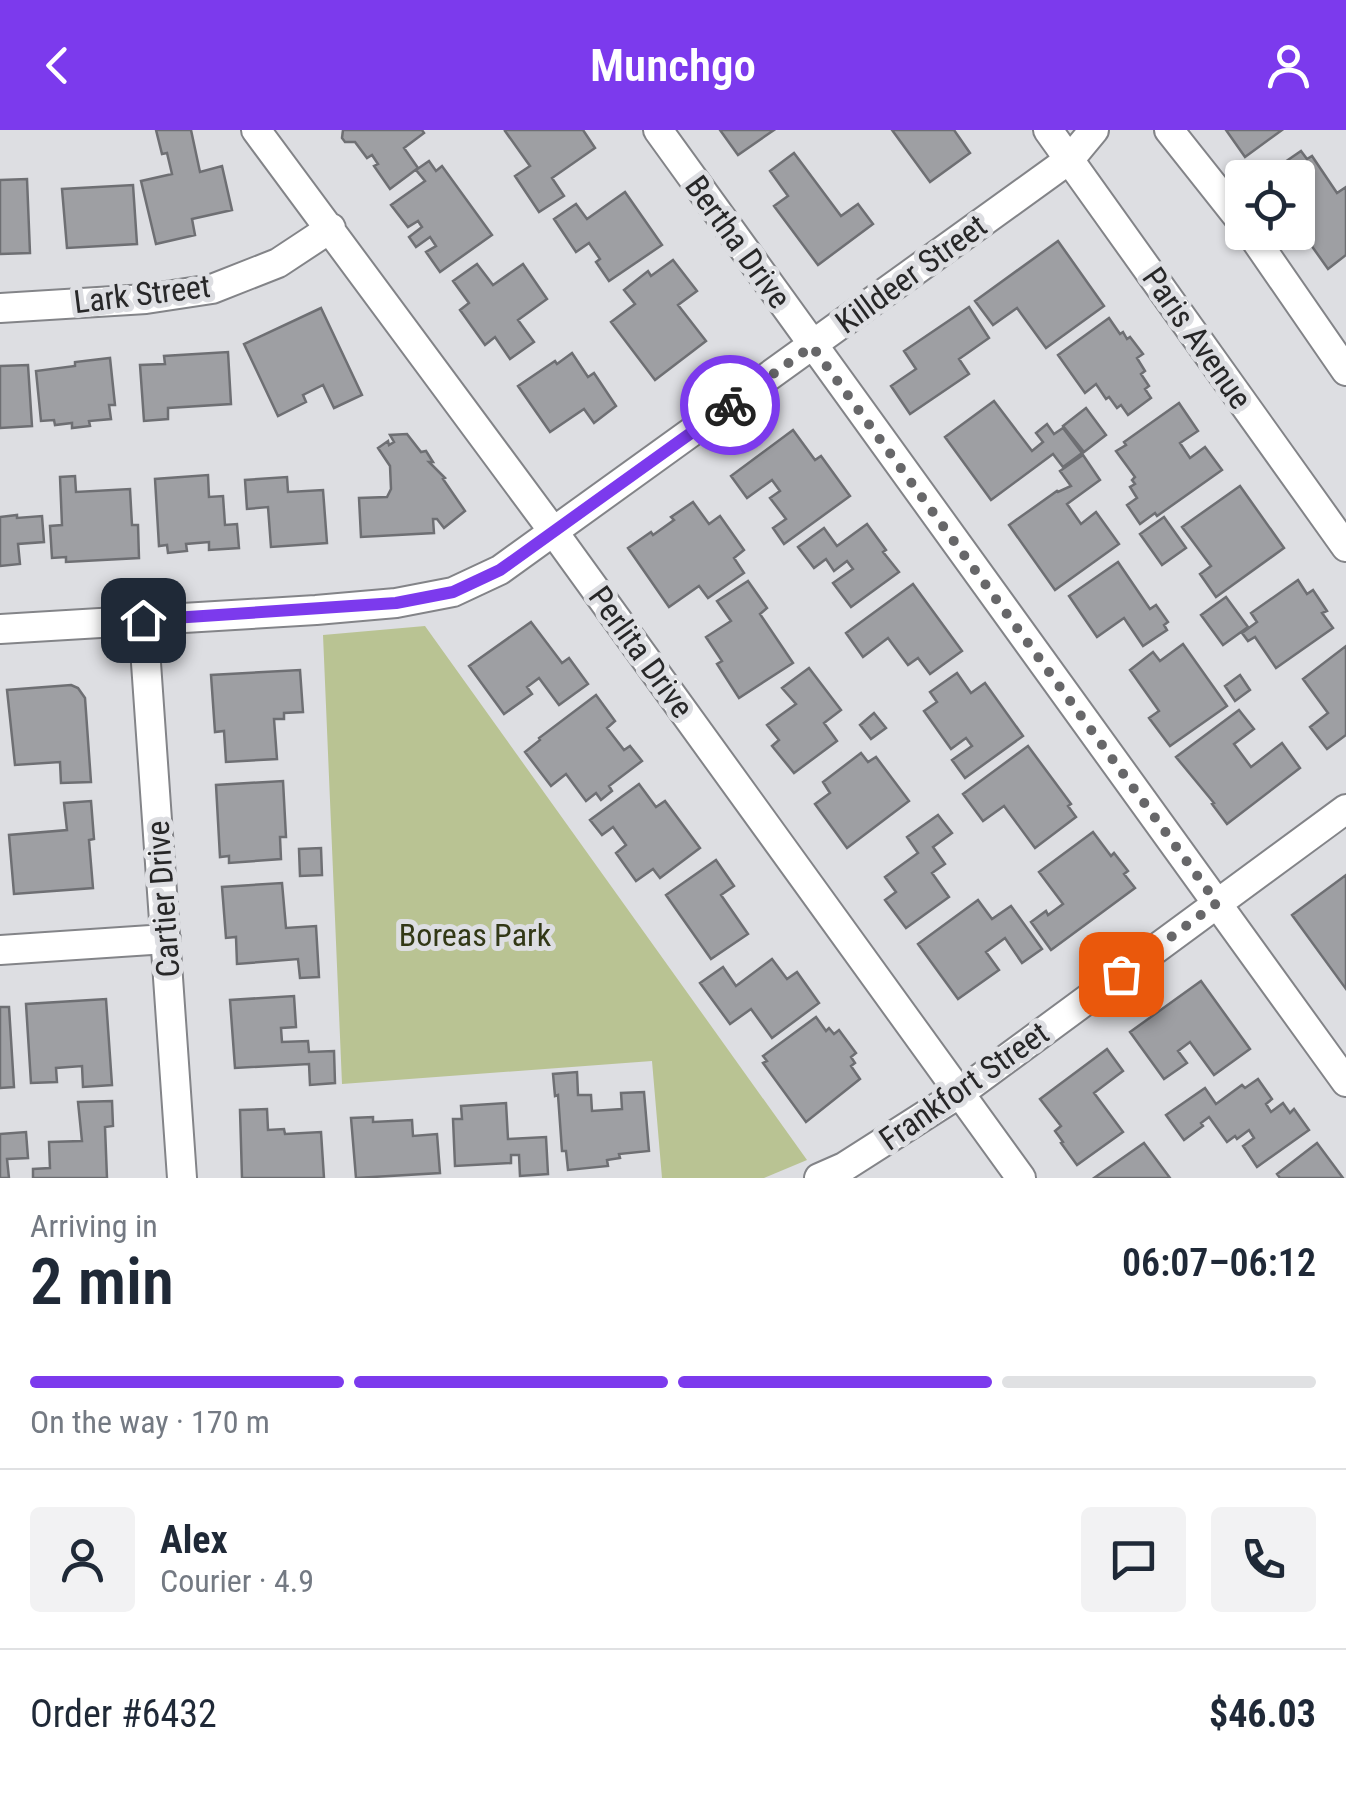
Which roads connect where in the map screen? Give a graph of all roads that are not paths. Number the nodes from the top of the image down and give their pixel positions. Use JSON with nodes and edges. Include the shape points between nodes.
{"nodes":[{"id":1,"x":256,"y":130,"type":"edge"},
{"id":2,"x":658,"y":130,"type":"edge"},
{"id":3,"x":1048,"y":130,"type":"edge"},
{"id":4,"x":1094,"y":130,"type":"edge"},
{"id":5,"x":1169,"y":130,"type":"edge"},
{"id":6,"x":1070,"y":159,"type":"junction"},
{"id":7,"x":1225,"y":201,"type":"edge"},
{"id":8,"x":331,"y":228,"type":"junction"},
{"id":9,"x":1262,"y":250,"type":"edge"},
{"id":10,"x":0,"y":308,"type":"edge"},
{"id":11,"x":812,"y":346,"type":"junction"},
{"id":12,"x":1346,"y":372,"type":"edge"},
{"id":13,"x":553,"y":531,"type":"junction"},
{"id":14,"x":1346,"y":547,"type":"edge"},
{"id":15,"x":143,"y":620,"type":"junction"},
{"id":16,"x":0,"y":630,"type":"edge"},
{"id":17,"x":1346,"y":809,"type":"edge"},
{"id":18,"x":1217,"y":903,"type":"junction"},
{"id":19,"x":166,"y":938,"type":"junction"},
{"id":20,"x":0,"y":950,"type":"edge"},
{"id":21,"x":1346,"y":1082,"type":"edge"},
{"id":22,"x":960,"y":1093,"type":"junction"},
{"id":23,"x":182,"y":1178,"type":"edge"},
{"id":24,"x":819,"y":1178,"type":"edge"},
{"id":25,"x":1021,"y":1178,"type":"edge"}],
"edges":[{"from":1,"to":8,"type":"street","name":"Perlita Drive"},
{"from":2,"to":11,"type":"street","name":"Bertha Drive"},
{"from":3,"to":6,"type":"street","name":"Paris Avenue"},
{"from":4,"to":6,"type":"street","name":"Killdeer Street"},
{"from":5,"to":7,"type":"street"},
{"from":6,"to":11,"type":"street","name":"Killdeer Street"},
{"from":6,"to":14,"type":"street","name":"Paris Avenue"},
{"from":8,"to":10,"type":"street","name":"Lark Street","via":[[278,262],[212,289]]},
{"from":8,"to":13,"type":"street","name":"Perlita Drive"},
{"from":9,"to":12,"type":"street"},
{"from":11,"to":13,"type":"street","name":"Killdeer Street"},
{"from":11,"to":18,"type":"street","name":"Bertha Drive"},
{"from":13,"to":15,"type":"street","name":"Killdeer Street","via":[[500,570],[453,592],[396,603]]},
{"from":13,"to":22,"type":"street","name":"Perlita Drive"},
{"from":15,"to":16,"type":"street","name":"Killdeer Street"},
{"from":15,"to":19,"type":"street","name":"Cartier Drive"},
{"from":17,"to":18,"type":"street","name":"Frankfort Street"},
{"from":18,"to":21,"type":"street","name":"Bertha Drive"},
{"from":18,"to":22,"type":"street","name":"Frankfort Street"},
{"from":19,"to":20,"type":"street"},
{"from":19,"to":23,"type":"street","name":"Cartier Drive"},
{"from":22,"to":24,"type":"street","name":"Frankfort Street"},
{"from":22,"to":25,"type":"street","name":"Perlita Drive"}]}
